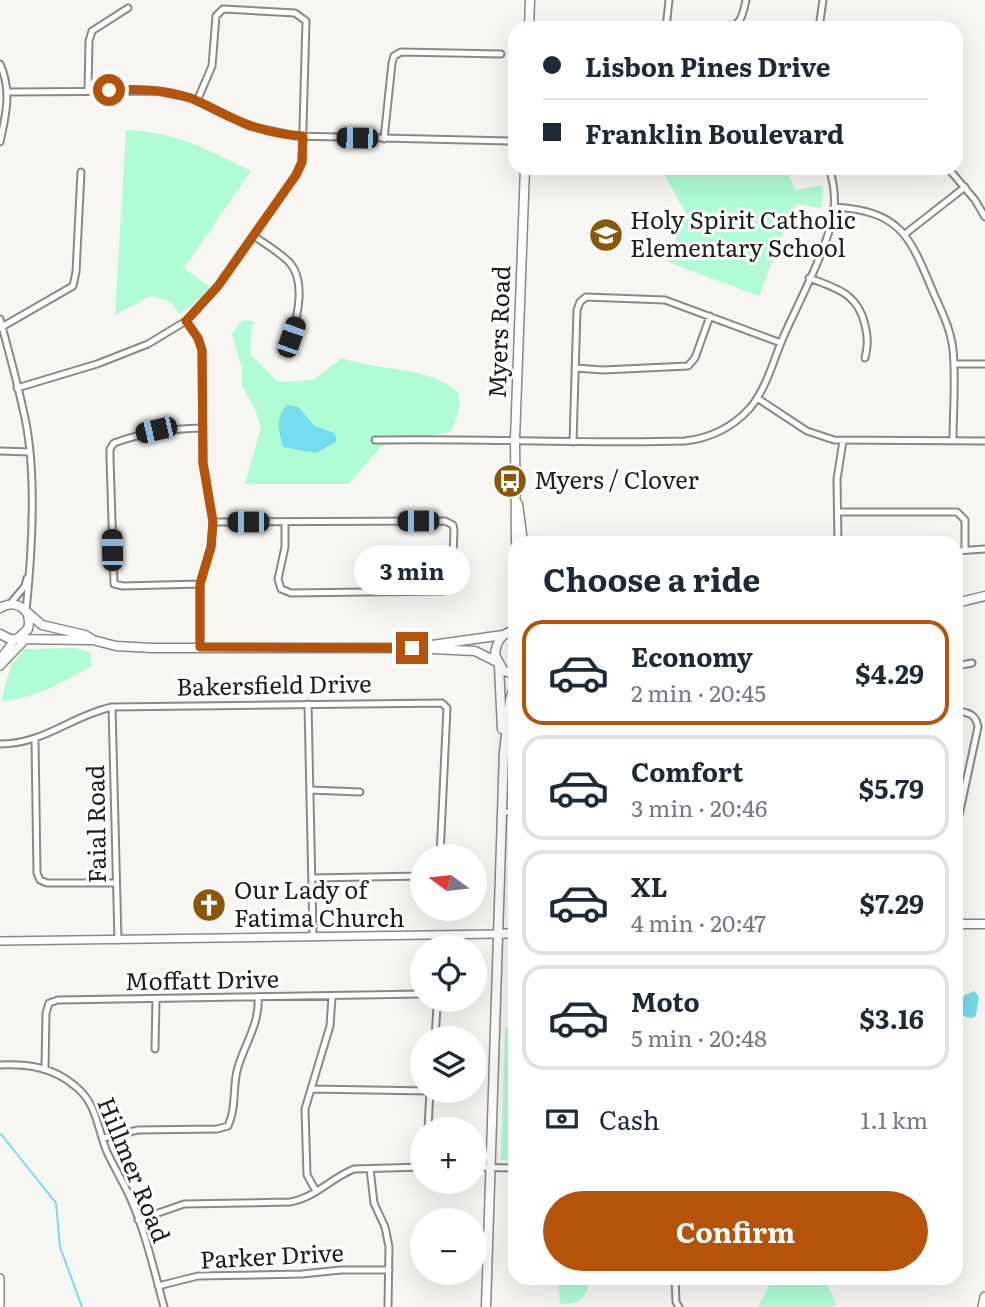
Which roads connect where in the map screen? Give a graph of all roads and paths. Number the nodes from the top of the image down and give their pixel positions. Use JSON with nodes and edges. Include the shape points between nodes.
{"nodes":[{"id":1,"x":530,"y":0,"type":"edge"},
{"id":2,"x":669,"y":0,"type":"edge"},
{"id":3,"x":746,"y":0,"type":"edge"},
{"id":4,"x":823,"y":0,"type":"edge"},
{"id":5,"x":128,"y":8,"type":"dead end"},
{"id":6,"x":529,"y":21,"type":"edge"},
{"id":7,"x":667,"y":21,"type":"edge"},
{"id":8,"x":739,"y":21,"type":"edge"},
{"id":9,"x":820,"y":21,"type":"edge"},
{"id":10,"x":501,"y":54,"type":"dead end"},
{"id":11,"x":0,"y":64,"type":"edge"},
{"id":12,"x":88,"y":90,"type":"junction"},
{"id":13,"x":8,"y":92,"type":"junction"},
{"id":14,"x":197,"y":101,"type":"junction"},
{"id":15,"x":303,"y":136,"type":"junction"},
{"id":16,"x":384,"y":139,"type":"junction"},
{"id":17,"x":0,"y":141,"type":"edge"},
{"id":18,"x":508,"y":141,"type":"edge"},
{"id":19,"x":81,"y":172,"type":"dead end"},
{"id":20,"x":525,"y":175,"type":"edge"},
{"id":21,"x":830,"y":175,"type":"edge"},
{"id":22,"x":954,"y":175,"type":"edge"},
{"id":23,"x":965,"y":187,"type":"junction"},
{"id":24,"x":834,"y":207,"type":"junction"},
{"id":25,"x":985,"y":217,"type":"edge"},
{"id":26,"x":905,"y":234,"type":"junction"},
{"id":27,"x":254,"y":236,"type":"junction"},
{"id":28,"x":809,"y":278,"type":"junction"},
{"id":29,"x":710,"y":316,"type":"junction"},
{"id":30,"x":0,"y":319,"type":"edge"},
{"id":31,"x":186,"y":321,"type":"junction"},
{"id":32,"x":1,"y":328,"type":"edge"},
{"id":33,"x":291,"y":337,"type":"dead end"},
{"id":34,"x":781,"y":343,"type":"junction"},
{"id":35,"x":865,"y":358,"type":"dead end"},
{"id":36,"x":954,"y":364,"type":"junction"},
{"id":37,"x":985,"y":364,"type":"edge"},
{"id":38,"x":575,"y":368,"type":"junction"},
{"id":39,"x":17,"y":388,"type":"junction"},
{"id":40,"x":757,"y":398,"type":"junction"},
{"id":41,"x":202,"y":428,"type":"junction"},
{"id":42,"x":515,"y":439,"type":"junction"},
{"id":43,"x":375,"y":440,"type":"dead end"},
{"id":44,"x":843,"y":441,"type":"junction"},
{"id":45,"x":953,"y":441,"type":"junction"},
{"id":46,"x":985,"y":441,"type":"edge"},
{"id":47,"x":573,"y":442,"type":"junction"},
{"id":48,"x":0,"y":451,"type":"edge"},
{"id":49,"x":30,"y":452,"type":"junction"},
{"id":50,"x":517,"y":498,"type":"junction"},
{"id":51,"x":838,"y":512,"type":"junction"},
{"id":52,"x":213,"y":522,"type":"junction"},
{"id":53,"x":285,"y":522,"type":"junction"},
{"id":54,"x":516,"y":536,"type":"edge"},
{"id":55,"x":522,"y":536,"type":"edge"},
{"id":56,"x":838,"y":536,"type":"edge"},
{"id":57,"x":965,"y":549,"type":"joint"},
{"id":58,"x":985,"y":549,"type":"edge"},
{"id":59,"x":32,"y":561,"type":"junction"},
{"id":60,"x":200,"y":584,"type":"junction"},
{"id":61,"x":985,"y":596,"type":"edge"},
{"id":62,"x":963,"y":601,"type":"edge"},
{"id":63,"x":4,"y":605,"type":"edge"},
{"id":64,"x":27,"y":612,"type":"junction"},
{"id":65,"x":508,"y":633,"type":"edge"},
{"id":66,"x":0,"y":634,"type":"edge"},
{"id":67,"x":15,"y":639,"type":"junction"},
{"id":68,"x":26,"y":639,"type":"junction"},
{"id":69,"x":93,"y":640,"type":"junction"},
{"id":70,"x":200,"y":647,"type":"junction"},
{"id":71,"x":412,"y":648,"type":"junction"},
{"id":72,"x":0,"y":659,"type":"edge"},
{"id":73,"x":972,"y":663,"type":"dead end"},
{"id":74,"x":498,"y":664,"type":"junction"},
{"id":75,"x":963,"y":665,"type":"edge"},
{"id":76,"x":0,"y":666,"type":"edge"},
{"id":77,"x":508,"y":671,"type":"edge"},
{"id":78,"x":308,"y":704,"type":"junction"},
{"id":79,"x":112,"y":707,"type":"junction"},
{"id":80,"x":963,"y":712,"type":"edge"},
{"id":81,"x":508,"y":717,"type":"edge"},
{"id":82,"x":36,"y":739,"type":"junction"},
{"id":83,"x":0,"y":744,"type":"edge"},
{"id":84,"x":504,"y":752,"type":"junction"},
{"id":85,"x":310,"y":790,"type":"junction"},
{"id":86,"x":360,"y":792,"type":"dead end"},
{"id":87,"x":963,"y":796,"type":"edge"},
{"id":88,"x":502,"y":812,"type":"junction"},
{"id":89,"x":508,"y":812,"type":"edge"},
{"id":90,"x":441,"y":844,"type":"edge"},
{"id":91,"x":410,"y":876,"type":"edge"},
{"id":92,"x":312,"y":878,"type":"junction"},
{"id":93,"x":116,"y":883,"type":"junction"},
{"id":94,"x":963,"y":924,"type":"edge"},
{"id":95,"x":985,"y":924,"type":"edge"},
{"id":96,"x":508,"y":933,"type":"edge"},
{"id":97,"x":498,"y":934,"type":"junction"},
{"id":98,"x":313,"y":936,"type":"junction"},
{"id":99,"x":118,"y":940,"type":"junction"},
{"id":100,"x":0,"y":942,"type":"edge"},
{"id":101,"x":410,"y":994,"type":"edge"},
{"id":102,"x":332,"y":997,"type":"junction"},
{"id":103,"x":258,"y":998,"type":"junction"},
{"id":104,"x":156,"y":999,"type":"junction"},
{"id":105,"x":155,"y":1049,"type":"dead end"},
{"id":106,"x":0,"y":1065,"type":"edge"},
{"id":107,"x":45,"y":1069,"type":"junction"},
{"id":108,"x":311,"y":1089,"type":"junction"},
{"id":109,"x":410,"y":1091,"type":"edge"},
{"id":110,"x":103,"y":1138,"type":"junction"},
{"id":111,"x":410,"y":1167,"type":"edge"},
{"id":112,"x":490,"y":1167,"type":"junction"},
{"id":113,"x":508,"y":1168,"type":"edge"},
{"id":114,"x":370,"y":1169,"type":"junction"},
{"id":115,"x":316,"y":1192,"type":"junction"},
{"id":116,"x":138,"y":1220,"type":"junction"},
{"id":117,"x":389,"y":1270,"type":"junction"},
{"id":118,"x":0,"y":1280,"type":"edge"},
{"id":119,"x":675,"y":1285,"type":"edge"},
{"id":120,"x":158,"y":1286,"type":"junction"},
{"id":121,"x":985,"y":1297,"type":"edge"},
{"id":122,"x":0,"y":1307,"type":"edge"},
{"id":123,"x":164,"y":1307,"type":"edge"},
{"id":124,"x":388,"y":1307,"type":"edge"},
{"id":125,"x":486,"y":1307,"type":"edge"},
{"id":126,"x":679,"y":1307,"type":"edge"},
{"id":127,"x":983,"y":1307,"type":"edge"}],
"edges":[{"from":1,"to":6,"type":"main road"},
{"from":2,"to":7,"type":"street"},
{"from":3,"to":8,"type":"street"},
{"from":4,"to":9,"type":"street"},
{"from":5,"to":12,"type":"street","via":[[92,31]]},
{"from":10,"to":16,"type":"street","via":[[401,52],[394,56]]},
{"from":11,"to":13,"type":"street"},
{"from":12,"to":13,"type":"street"},
{"from":12,"to":14,"type":"street","via":[[157,91]]},
{"from":13,"to":17,"type":"street"},
{"from":14,"to":15,"type":"street","via":[[249,126]]},
{"from":14,"to":15,"type":"street","via":[[212,66],[219,12],[295,13],[306,21]]},
{"from":15,"to":16,"type":"street"},
{"from":15,"to":27,"type":"street","via":[[302,162],[296,175]]},
{"from":16,"to":18,"type":"street"},
{"from":19,"to":32,"type":"street","via":[[73,286]]},
{"from":20,"to":42,"type":"main road","name":"Myers Road"},
{"from":21,"to":24,"type":"street"},
{"from":22,"to":23,"type":"street"},
{"from":23,"to":25,"type":"street"},
{"from":23,"to":26,"type":"street"},
{"from":24,"to":26,"type":"street","via":[[874,213]]},
{"from":24,"to":28,"type":"street"},
{"from":26,"to":36,"type":"street","via":[[949,331]]},
{"from":27,"to":31,"type":"street"},
{"from":27,"to":33,"type":"street","via":[[294,270],[297,321]]},
{"from":28,"to":34,"type":"street"},
{"from":28,"to":35,"type":"street","via":[[847,295],[859,306],[869,342]]},
{"from":29,"to":34,"type":"street"},
{"from":29,"to":38,"type":"street","via":[[688,366]]},
{"from":29,"to":38,"type":"street","via":[[660,299],[586,297],[577,310]]},
{"from":30,"to":32,"type":"street"},
{"from":31,"to":39,"type":"street","via":[[148,344]]},
{"from":31,"to":41,"type":"street","via":[[202,350]]},
{"from":32,"to":39,"type":"street"},
{"from":34,"to":40,"type":"street"},
{"from":36,"to":37,"type":"street"},
{"from":36,"to":45,"type":"street"},
{"from":38,"to":47,"type":"street"},
{"from":39,"to":49,"type":"street"},
{"from":40,"to":44,"type":"street","via":[[807,431]]},
{"from":40,"to":47,"type":"street","via":[[725,430],[699,440]]},
{"from":41,"to":52,"type":"street"},
{"from":41,"to":60,"type":"street","via":[[156,430],[114,443],[110,449],[114,583]]},
{"from":42,"to":43,"type":"street"},
{"from":42,"to":47,"type":"street"},
{"from":42,"to":50,"type":"main road","name":"Myers Road"},
{"from":44,"to":45,"type":"street"},
{"from":44,"to":51,"type":"street"},
{"from":45,"to":46,"type":"street"},
{"from":48,"to":49,"type":"street"},
{"from":49,"to":59,"type":"street"},
{"from":50,"to":54,"type":"main road","name":"Myers Road"},
{"from":50,"to":55,"type":"main road","name":"Myers Road"},
{"from":51,"to":56,"type":"street"},
{"from":51,"to":57,"type":"street","via":[[957,512],[965,520]]},
{"from":52,"to":53,"type":"street"},
{"from":52,"to":60,"type":"street"},
{"from":53,"to":53,"type":"street","via":[[278,579],[281,589],[291,593],[443,591],[450,587],[454,531],[445,521]]},
{"from":57,"to":58,"type":"street"},
{"from":59,"to":63,"type":"street","via":[[25,586]]},
{"from":59,"to":64,"type":"street"},
{"from":60,"to":70,"type":"street"},
{"from":61,"to":62,"type":"main road"},
{"from":63,"to":64,"type":"main road","via":[[19,605]]},
{"from":64,"to":67,"type":"main road","via":[[28,629]]},
{"from":64,"to":69,"type":"main road","via":[[42,625]]},
{"from":65,"to":71,"type":"main road"},
{"from":65,"to":74,"type":"main road","via":[[495,648]]},
{"from":66,"to":67,"type":"main road"},
{"from":67,"to":68,"type":"main road"},
{"from":67,"to":72,"type":"street"},
{"from":68,"to":69,"type":"main road"},
{"from":68,"to":76,"type":"street"},
{"from":69,"to":70,"type":"main road","via":[[137,648]]},
{"from":70,"to":71,"type":"main road"},
{"from":71,"to":74,"type":"main road","via":[[475,651]]},
{"from":73,"to":75,"type":"street"},
{"from":74,"to":77,"type":"main road"},
{"from":74,"to":84,"type":"main road"},
{"from":78,"to":79,"type":"street","name":"Bakersfield Drive"},
{"from":78,"to":85,"type":"street"},
{"from":78,"to":90,"type":"street","name":"Bakersfield Drive","via":[[434,701],[447,706]]},
{"from":79,"to":82,"type":"street","name":"Bakersfield Drive","via":[[79,717]]},
{"from":79,"to":93,"type":"street","name":"Faial Road"},
{"from":80,"to":87,"type":"street","via":[[972,714],[978,726]]},
{"from":81,"to":84,"type":"main road"},
{"from":82,"to":83,"type":"street","name":"Bakersfield Drive"},
{"from":82,"to":93,"type":"street","via":[[40,880]]},
{"from":84,"to":88,"type":"main road"},
{"from":85,"to":86,"type":"street"},
{"from":85,"to":92,"type":"street"},
{"from":88,"to":89,"type":"street"},
{"from":88,"to":97,"type":"main road"},
{"from":91,"to":92,"type":"street"},
{"from":92,"to":98,"type":"street"},
{"from":93,"to":99,"type":"street","name":"Faial Road"},
{"from":94,"to":95,"type":"main road"},
{"from":96,"to":97,"type":"main road"},
{"from":97,"to":98,"type":"street"},
{"from":97,"to":112,"type":"main road"},
{"from":98,"to":99,"type":"street"},
{"from":99,"to":100,"type":"street"},
{"from":101,"to":102,"type":"street","name":"Moffatt Drive"},
{"from":102,"to":103,"type":"street","name":"Moffatt Drive"},
{"from":102,"to":108,"type":"street","via":[[330,1026]]},
{"from":103,"to":104,"type":"street","name":"Moffatt Drive"},
{"from":103,"to":110,"type":"street","via":[[258,1015],[237,1069],[234,1115],[228,1126],[138,1130]]},
{"from":104,"to":105,"type":"street"},
{"from":104,"to":107,"type":"street","name":"Moffatt Drive","via":[[49,1003]]},
{"from":106,"to":107,"type":"street","name":"Hillmer Road"},
{"from":107,"to":110,"type":"street","name":"Hillmer Road","via":[[81,1091],[94,1110]]},
{"from":108,"to":109,"type":"street"},
{"from":108,"to":115,"type":"street","via":[[305,1109],[306,1168]]},
{"from":110,"to":116,"type":"street","name":"Hillmer Road"},
{"from":111,"to":114,"type":"street"},
{"from":112,"to":113,"type":"street"},
{"from":112,"to":125,"type":"main road"},
{"from":114,"to":115,"type":"street","via":[[354,1169]]},
{"from":114,"to":117,"type":"street","via":[[374,1203],[388,1237]]},
{"from":115,"to":116,"type":"street","via":[[290,1202],[184,1204]]},
{"from":116,"to":120,"type":"street","name":"Hillmer Road"},
{"from":117,"to":120,"type":"street","name":"Parker Drive","via":[[198,1276]]},
{"from":117,"to":124,"type":"street"},
{"from":118,"to":122,"type":"street"},
{"from":119,"to":126,"type":"street"},
{"from":120,"to":123,"type":"street","name":"Hillmer Road"},
{"from":121,"to":127,"type":"main road"}]}
